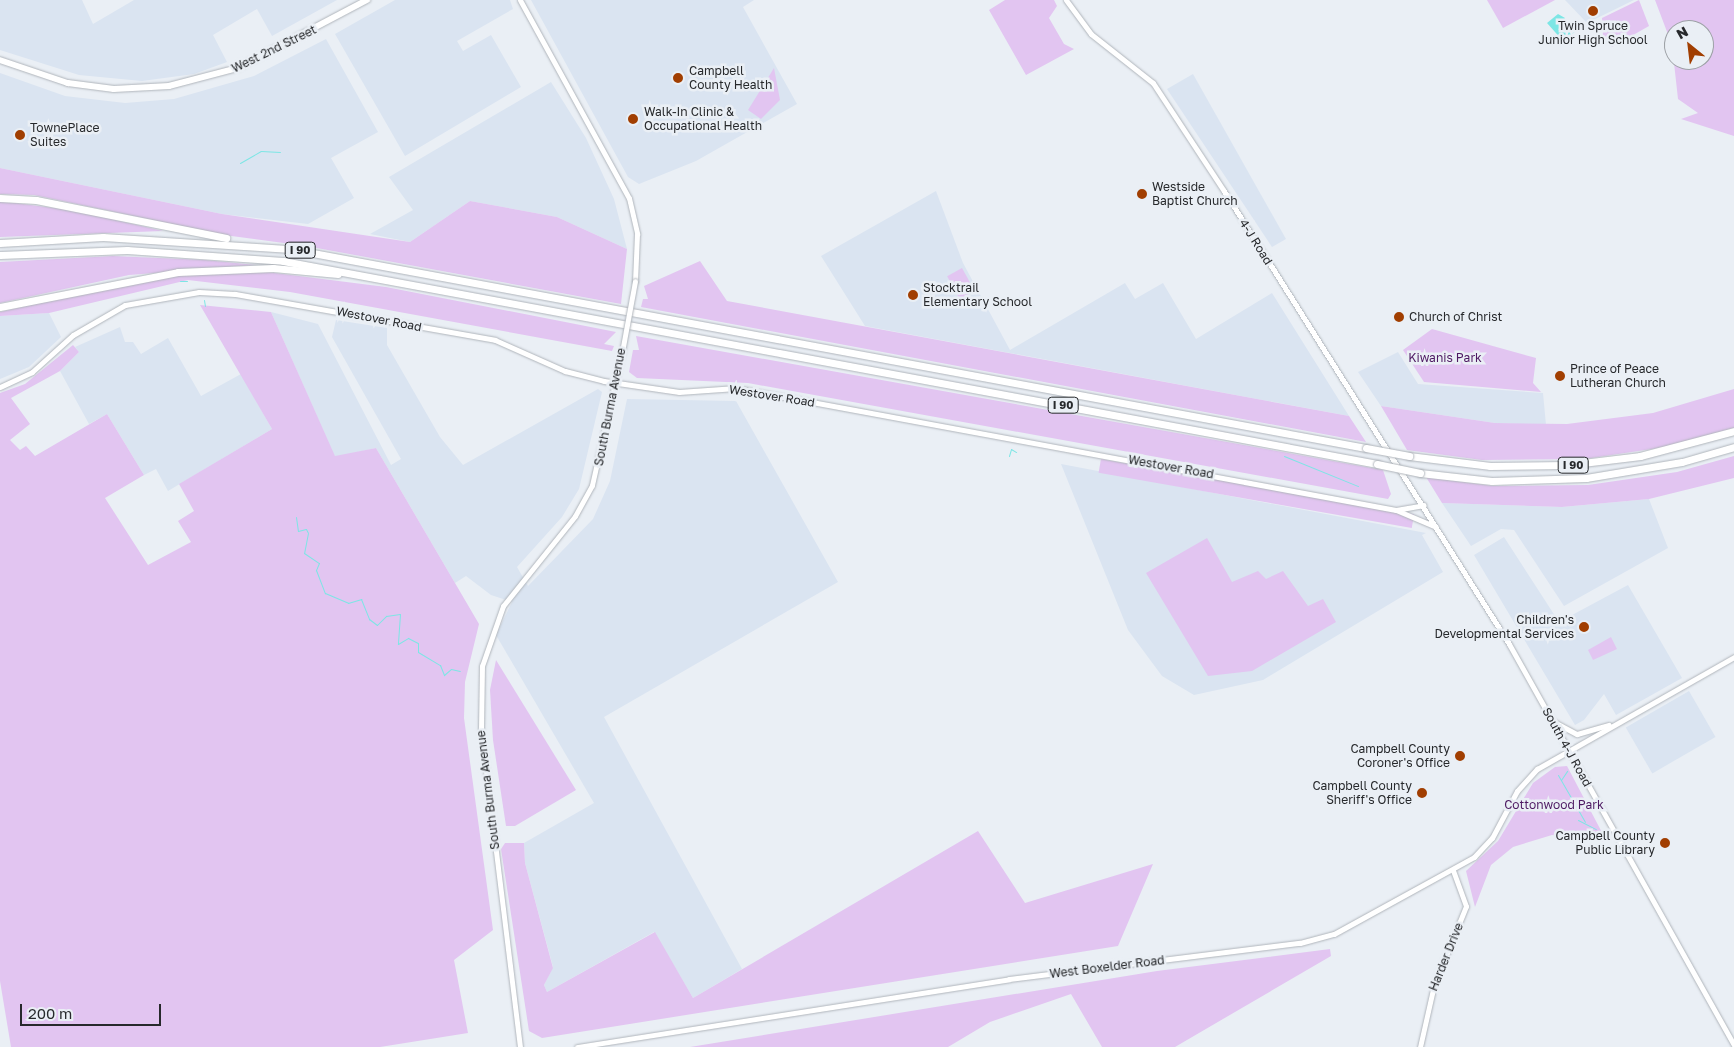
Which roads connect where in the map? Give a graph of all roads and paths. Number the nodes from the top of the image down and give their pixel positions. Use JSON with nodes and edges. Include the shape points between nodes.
{"nodes":[{"id":1,"x":367,"y":0,"type":"edge"},
{"id":2,"x":520,"y":0,"type":"edge"},
{"id":3,"x":1066,"y":0,"type":"edge"},
{"id":4,"x":0,"y":60,"type":"edge"},
{"id":5,"x":11,"y":65,"type":"junction"},
{"id":6,"x":0,"y":66,"type":"edge"},
{"id":7,"x":0,"y":198,"type":"edge"},
{"id":8,"x":0,"y":244,"type":"edge"},
{"id":9,"x":291,"y":249,"type":"junction"},
{"id":10,"x":0,"y":255,"type":"edge"},
{"id":11,"x":407,"y":282,"type":"junction"},
{"id":12,"x":0,"y":307,"type":"edge"},
{"id":13,"x":617,"y":384,"type":"junction"},
{"id":14,"x":0,"y":387,"type":"edge"},
{"id":15,"x":1734,"y":431,"type":"edge"},
{"id":16,"x":1734,"y":448,"type":"edge"},
{"id":17,"x":1424,"y":505,"type":"junction"},
{"id":18,"x":1396,"y":510,"type":"junction"},
{"id":19,"x":1438,"y":528,"type":"junction"},
{"id":20,"x":1734,"y":657,"type":"edge"},
{"id":21,"x":1554,"y":722,"type":"junction"},
{"id":22,"x":1617,"y":723,"type":"junction"},
{"id":23,"x":1570,"y":751,"type":"junction"},
{"id":24,"x":1453,"y":870,"type":"junction"},
{"id":25,"x":1734,"y":1045,"type":"edge"},
{"id":26,"x":520,"y":1047,"type":"edge"},
{"id":27,"x":577,"y":1047,"type":"edge"},
{"id":28,"x":1420,"y":1047,"type":"edge"}],
"edges":[{"from":1,"to":5,"type":"main road","name":"West 2nd Street","via":[[238,68],[169,86],[84,85]]},
{"from":2,"to":13,"type":"street","name":"South Burma Avenue","bridge":true,"via":[[630,198],[638,244],[635,281]]},
{"from":3,"to":17,"type":"street","name":"4-J Road","via":[[1091,34],[1146,75],[1165,100]]},
{"from":4,"to":5,"type":"main road","name":"West 2nd Street"},
{"from":5,"to":6,"type":"main road"},
{"from":7,"to":9,"type":"highway","number":"I 90","via":[[36,200]]},
{"from":8,"to":9,"type":"highway","number":"I 90","via":[[103,237]]},
{"from":9,"to":15,"type":"highway","number":"I 90","bridge":true,"via":[[1409,456],[1490,466],[1566,465],[1640,456]]},
{"from":10,"to":11,"type":"highway","number":"I 90","via":[[127,250],[196,253],[283,261]]},
{"from":11,"to":12,"type":"highway","number":"I 90","via":[[230,268],[140,276]]},
{"from":11,"to":16,"type":"highway","number":"I 90","bridge":true,"via":[[1420,472],[1492,481],[1540,481],[1628,473]]},
{"from":13,"to":14,"type":"street","name":"Westover Road","via":[[565,371],[495,340],[279,298],[199,292],[147,299],[109,312],[73,335],[32,372]]},
{"from":13,"to":18,"type":"street","name":"Westover Road","via":[[679,392],[736,388]]},
{"from":13,"to":26,"type":"street","name":"South Burma Avenue","via":[[592,484],[569,524],[503,606],[482,666],[481,729]]},
{"from":17,"to":18,"type":"street","name":"Westover Road"},
{"from":17,"to":19,"type":"street","name":"South 4-J Road"},
{"from":18,"to":19,"type":"street"},
{"from":19,"to":21,"type":"street","name":"South 4-J Road"},
{"from":20,"to":22,"type":"street"},
{"from":21,"to":22,"type":"street","via":[[1576,734]]},
{"from":21,"to":23,"type":"street","name":"South 4-J Road"},
{"from":22,"to":23,"type":"street","name":"West Boxelder Road"},
{"from":23,"to":24,"type":"street","name":"West Boxelder Road","via":[[1526,779],[1484,849]]},
{"from":23,"to":25,"type":"street","name":"South 4-J Road"},
{"from":24,"to":27,"type":"street","name":"West Boxelder Road","via":[[1347,928],[1300,943],[1009,980]]},
{"from":24,"to":28,"type":"street","name":"Harder Drive","via":[[1466,906],[1434,985]]}]}
